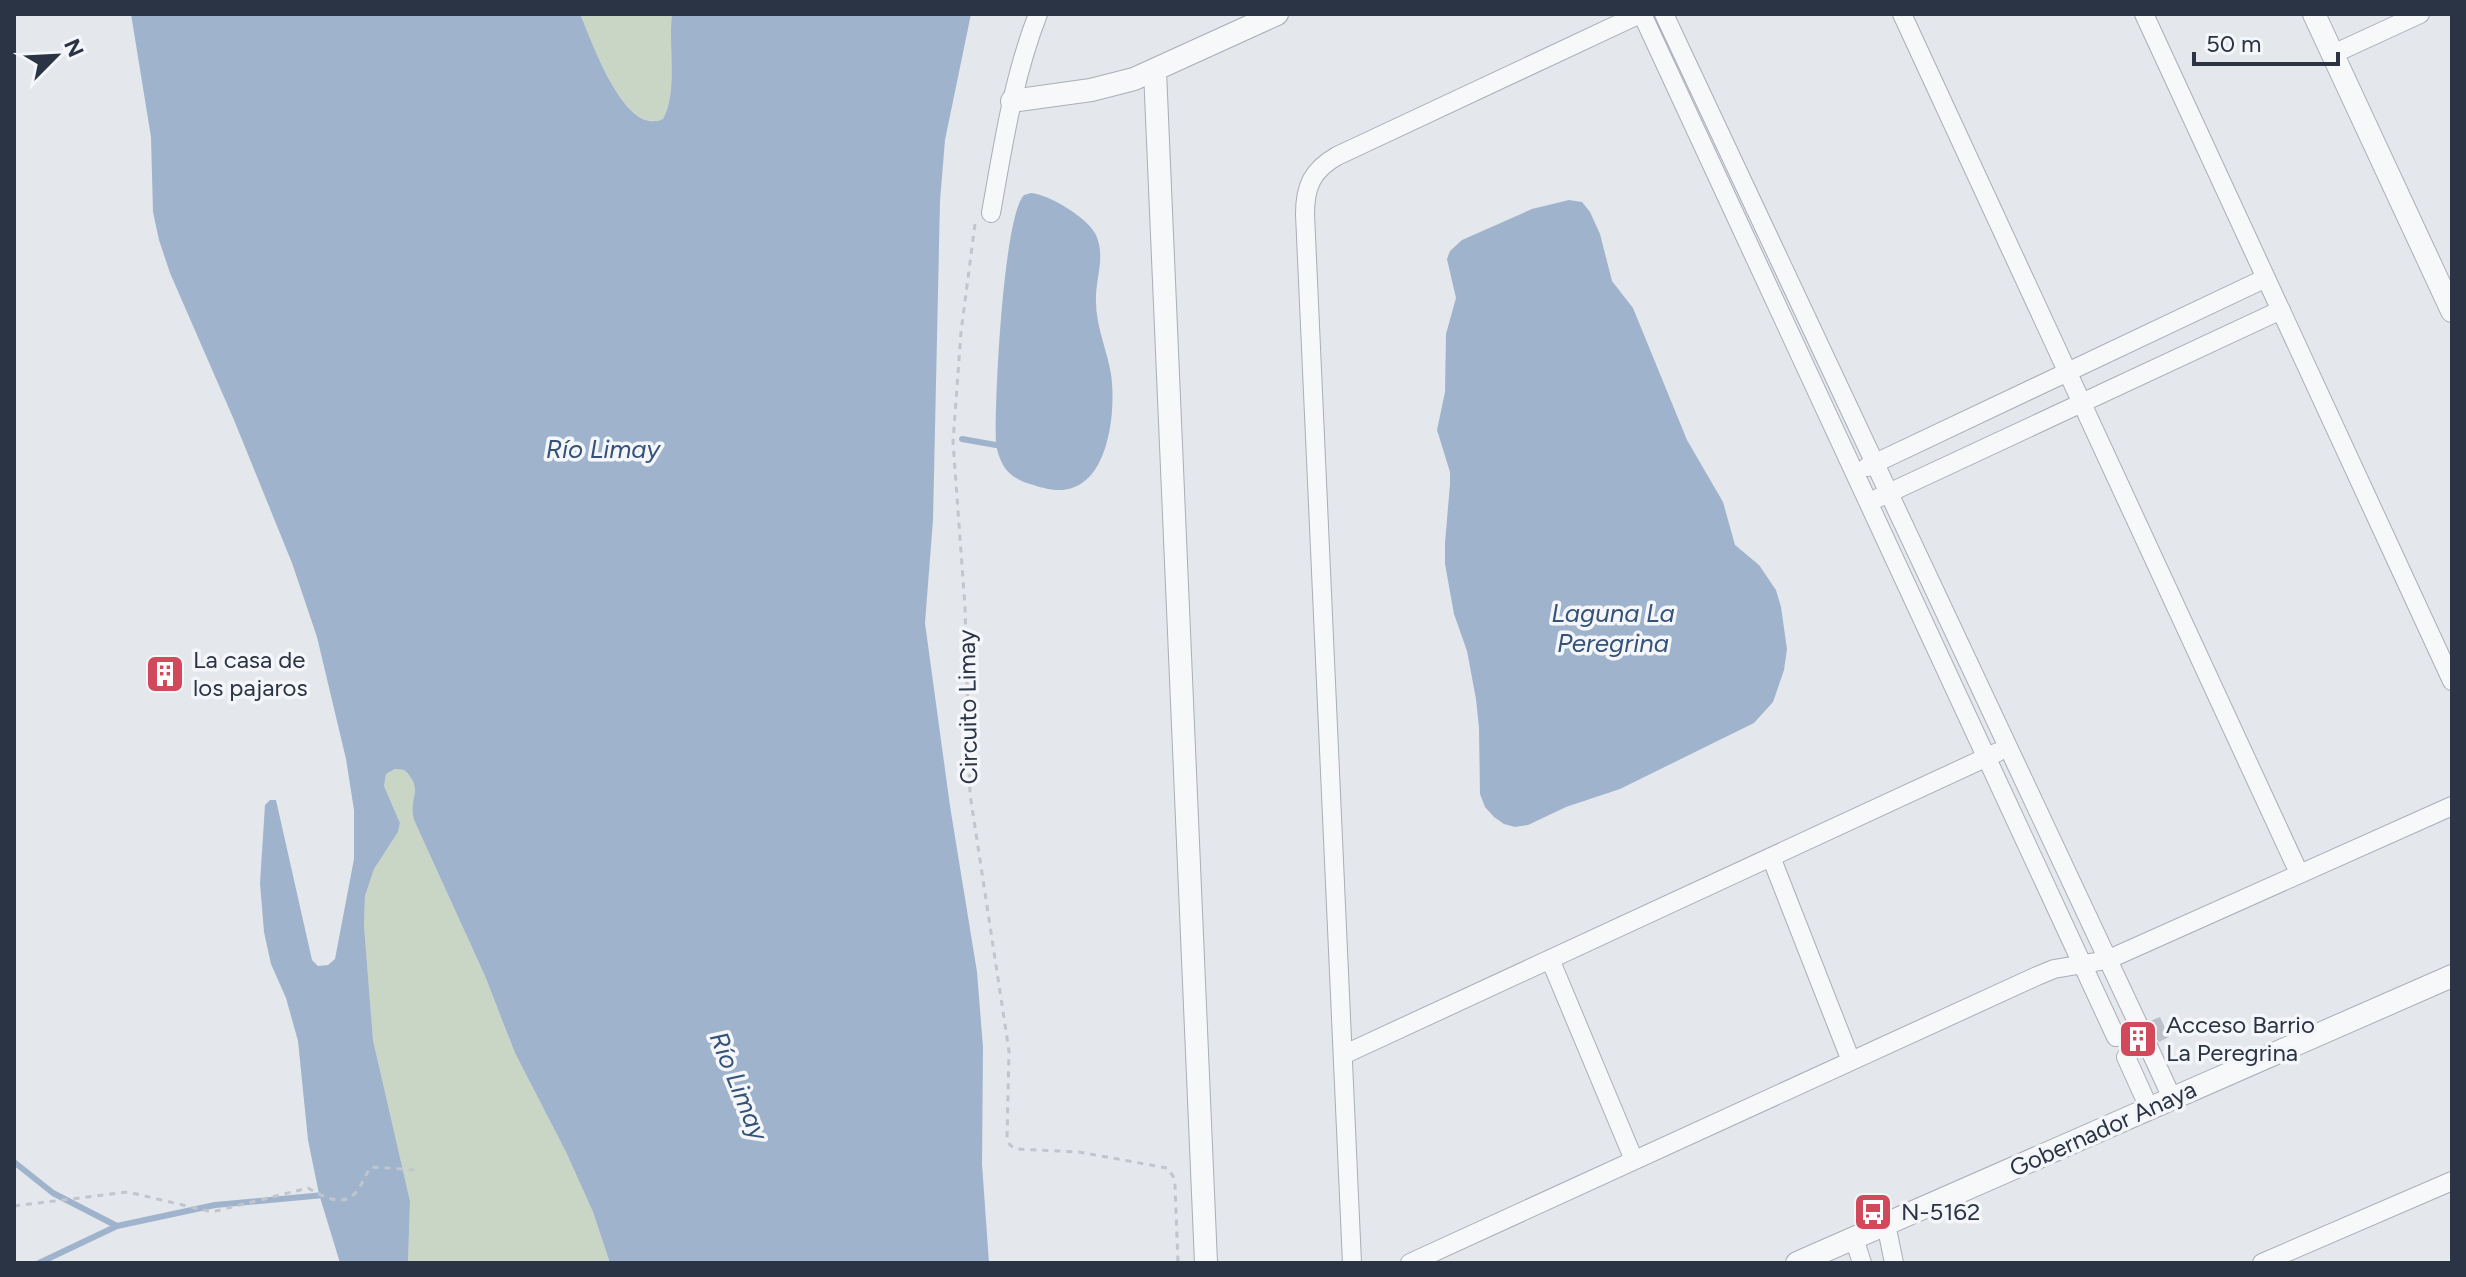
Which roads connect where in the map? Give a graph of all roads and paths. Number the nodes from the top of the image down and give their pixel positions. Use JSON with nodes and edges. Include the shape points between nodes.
{"nodes":[{"id":1,"x":1038,"y":14,"type":"edge"},
{"id":2,"x":1277,"y":14,"type":"edge"},
{"id":3,"x":1641,"y":14,"type":"edge"},
{"id":4,"x":1664,"y":14,"type":"edge"},
{"id":5,"x":1902,"y":14,"type":"edge"},
{"id":6,"x":2144,"y":14,"type":"edge"},
{"id":7,"x":2314,"y":14,"type":"edge"},
{"id":8,"x":2420,"y":14,"type":"edge"},
{"id":9,"x":2333,"y":54,"type":"junction"},
{"id":10,"x":1155,"y":71,"type":"junction"},
{"id":11,"x":1012,"y":101,"type":"junction"},
{"id":12,"x":984,"y":215,"type":"joint"},
{"id":13,"x":2266,"y":278,"type":"junction"},
{"id":14,"x":2281,"y":310,"type":"junction"},
{"id":15,"x":2452,"y":311,"type":"edge"},
{"id":16,"x":2067,"y":372,"type":"junction"},
{"id":17,"x":2082,"y":403,"type":"junction"},
{"id":18,"x":1875,"y":463,"type":"junction"},
{"id":19,"x":1855,"y":472,"type":"junction"},
{"id":20,"x":1889,"y":493,"type":"junction"},
{"id":21,"x":1868,"y":502,"type":"junction"},
{"id":22,"x":2452,"y":681,"type":"edge"},
{"id":23,"x":2008,"y":747,"type":"junction"},
{"id":24,"x":1987,"y":757,"type":"junction"},
{"id":25,"x":2452,"y":806,"type":"edge"},
{"id":26,"x":1771,"y":857,"type":"junction"},
{"id":27,"x":2299,"y":873,"type":"junction"},
{"id":28,"x":1550,"y":959,"type":"junction"},
{"id":29,"x":2107,"y":960,"type":"junction"},
{"id":30,"x":2083,"y":965,"type":"junction"},
{"id":31,"x":2452,"y":976,"type":"edge"},
{"id":32,"x":2139,"y":1026,"type":"dead end"},
{"id":33,"x":2116,"y":1037,"type":"dead end"},
{"id":34,"x":2148,"y":1046,"type":"dead end"},
{"id":35,"x":1343,"y":1055,"type":"junction"},
{"id":36,"x":2126,"y":1057,"type":"dead end"},
{"id":37,"x":1851,"y":1061,"type":"junction"},
{"id":38,"x":2172,"y":1098,"type":"junction"},
{"id":39,"x":2149,"y":1108,"type":"junction"},
{"id":40,"x":1634,"y":1160,"type":"junction"},
{"id":41,"x":418,"y":1170,"type":"dead end"},
{"id":42,"x":2452,"y":1181,"type":"edge"},
{"id":43,"x":14,"y":1206,"type":"edge"},
{"id":44,"x":1886,"y":1224,"type":"junction"},
{"id":45,"x":1854,"y":1238,"type":"junction"},
{"id":46,"x":1178,"y":1263,"type":"edge"},
{"id":47,"x":1206,"y":1263,"type":"edge"},
{"id":48,"x":1352,"y":1263,"type":"edge"},
{"id":49,"x":1410,"y":1263,"type":"edge"},
{"id":50,"x":1797,"y":1263,"type":"edge"},
{"id":51,"x":1862,"y":1263,"type":"edge"},
{"id":52,"x":1894,"y":1263,"type":"edge"},
{"id":53,"x":2262,"y":1263,"type":"edge"}],
"edges":[{"from":1,"to":11,"type":"street"},
{"from":2,"to":10,"type":"street"},
{"from":3,"to":19,"type":"street"},
{"from":3,"to":35,"type":"street","via":[[1337,156],[1318,169],[1307,189]]},
{"from":4,"to":18,"type":"street"},
{"from":5,"to":16,"type":"street"},
{"from":6,"to":13,"type":"street"},
{"from":7,"to":9,"type":"street"},
{"from":8,"to":9,"type":"street"},
{"from":9,"to":15,"type":"street"},
{"from":10,"to":11,"type":"street","via":[[1114,85]]},
{"from":10,"to":47,"type":"street"},
{"from":11,"to":12,"type":"street"},
{"from":12,"to":46,"type":"path","name":"Circuito Limay","via":[[961,332],[953,442],[965,607],[970,794],[1009,1051],[1007,1139],[1016,1149],[1079,1152],[1167,1168],[1175,1185]]},
{"from":13,"to":14,"type":"street"},
{"from":13,"to":16,"type":"street"},
{"from":14,"to":17,"type":"street"},
{"from":14,"to":22,"type":"street"},
{"from":16,"to":17,"type":"street"},
{"from":16,"to":18,"type":"street"},
{"from":17,"to":20,"type":"street"},
{"from":17,"to":27,"type":"street"},
{"from":18,"to":19,"type":"street"},
{"from":18,"to":20,"type":"street"},
{"from":19,"to":21,"type":"street"},
{"from":20,"to":21,"type":"street"},
{"from":20,"to":23,"type":"street"},
{"from":21,"to":24,"type":"street"},
{"from":23,"to":24,"type":"street"},
{"from":23,"to":29,"type":"street"},
{"from":24,"to":26,"type":"street"},
{"from":24,"to":30,"type":"street"},
{"from":25,"to":27,"type":"street"},
{"from":26,"to":28,"type":"street"},
{"from":26,"to":37,"type":"street"},
{"from":27,"to":29,"type":"street"},
{"from":28,"to":35,"type":"street"},
{"from":28,"to":40,"type":"street"},
{"from":29,"to":30,"type":"street"},
{"from":29,"to":32,"type":"street"},
{"from":30,"to":33,"type":"street"},
{"from":30,"to":37,"type":"street","via":[[2037,976]]},
{"from":31,"to":38,"type":"street","name":"Gobernador Anaya"},
{"from":34,"to":38,"type":"street"},
{"from":35,"to":48,"type":"street"},
{"from":36,"to":39,"type":"street"},
{"from":37,"to":40,"type":"street"},
{"from":38,"to":39,"type":"street","name":"Gobernador Anaya"},
{"from":39,"to":44,"type":"street","name":"Gobernador Anaya"},
{"from":40,"to":49,"type":"street"},
{"from":41,"to":43,"type":"path","via":[[371,1167],[351,1197],[335,1201],[308,1188],[212,1212],[128,1192]]},
{"from":42,"to":53,"type":"street"},
{"from":44,"to":45,"type":"street","name":"Gobernador Anaya"},
{"from":44,"to":52,"type":"street"},
{"from":45,"to":50,"type":"street","name":"Gobernador Anaya"},
{"from":45,"to":51,"type":"street"}]}
